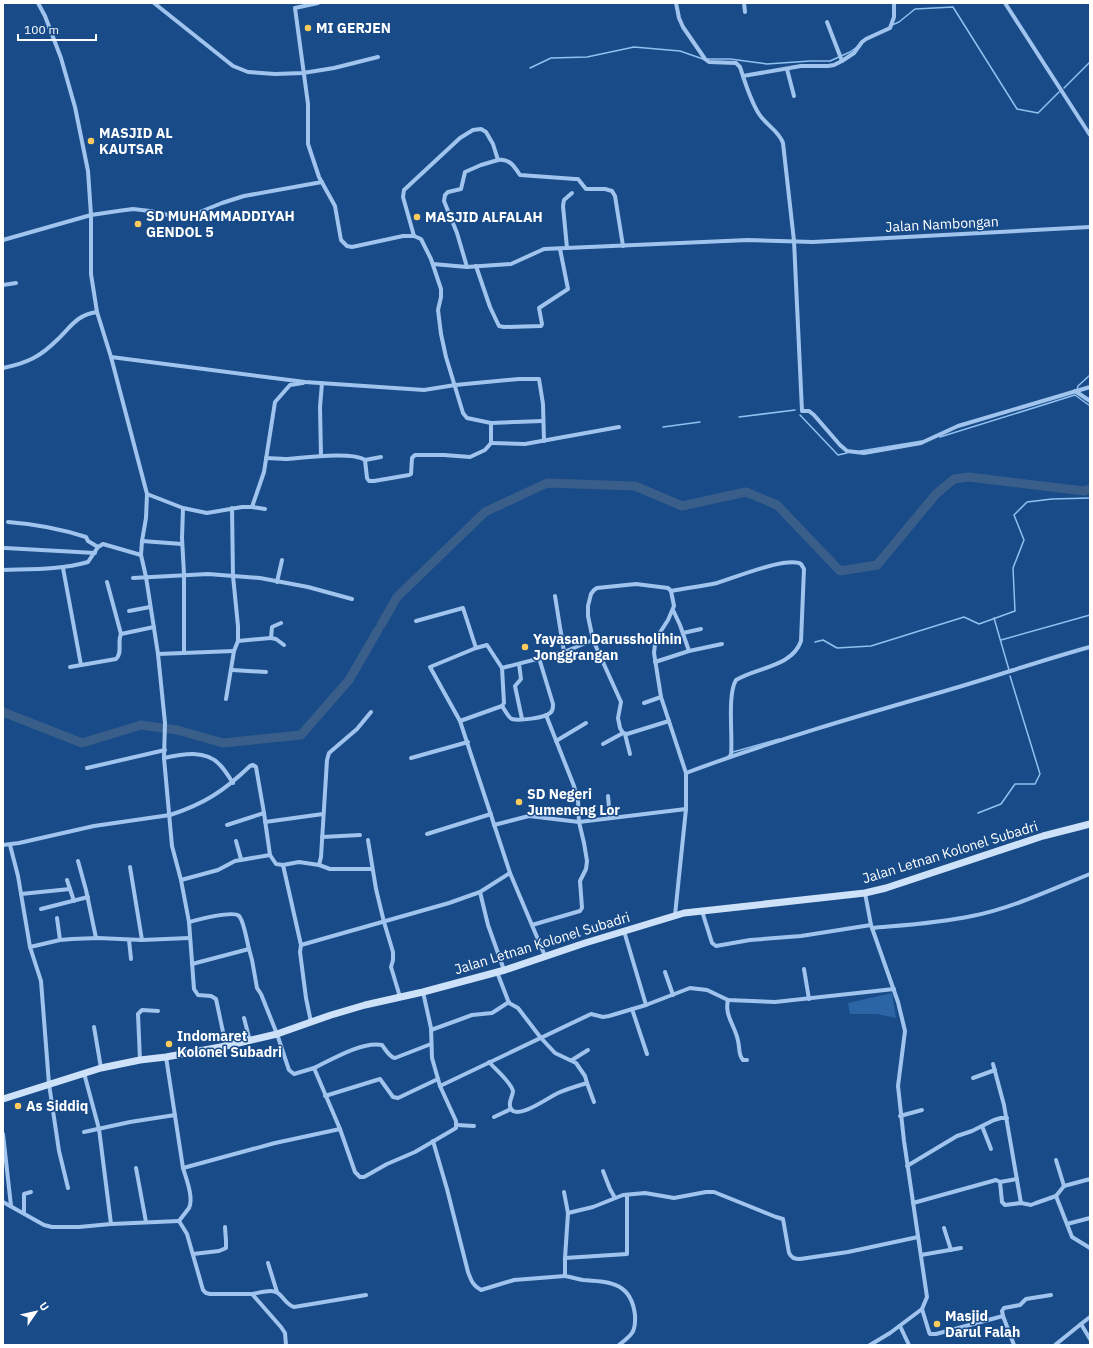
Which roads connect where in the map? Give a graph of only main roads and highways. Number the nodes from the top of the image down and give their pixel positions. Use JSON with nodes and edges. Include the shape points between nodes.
{"nodes":[{"id":1,"x":1090,"y":824,"type":"edge"},
{"id":2,"x":3,"y":1099,"type":"edge"}],
"edges":[{"from":1,"to":2,"type":"main road","name":"Jalan Letnan Kolonel Subadri","via":[[1043,836],[865,893],[676,915],[500,971],[365,1005],[277,1034],[226,1046],[102,1068]]}]}
